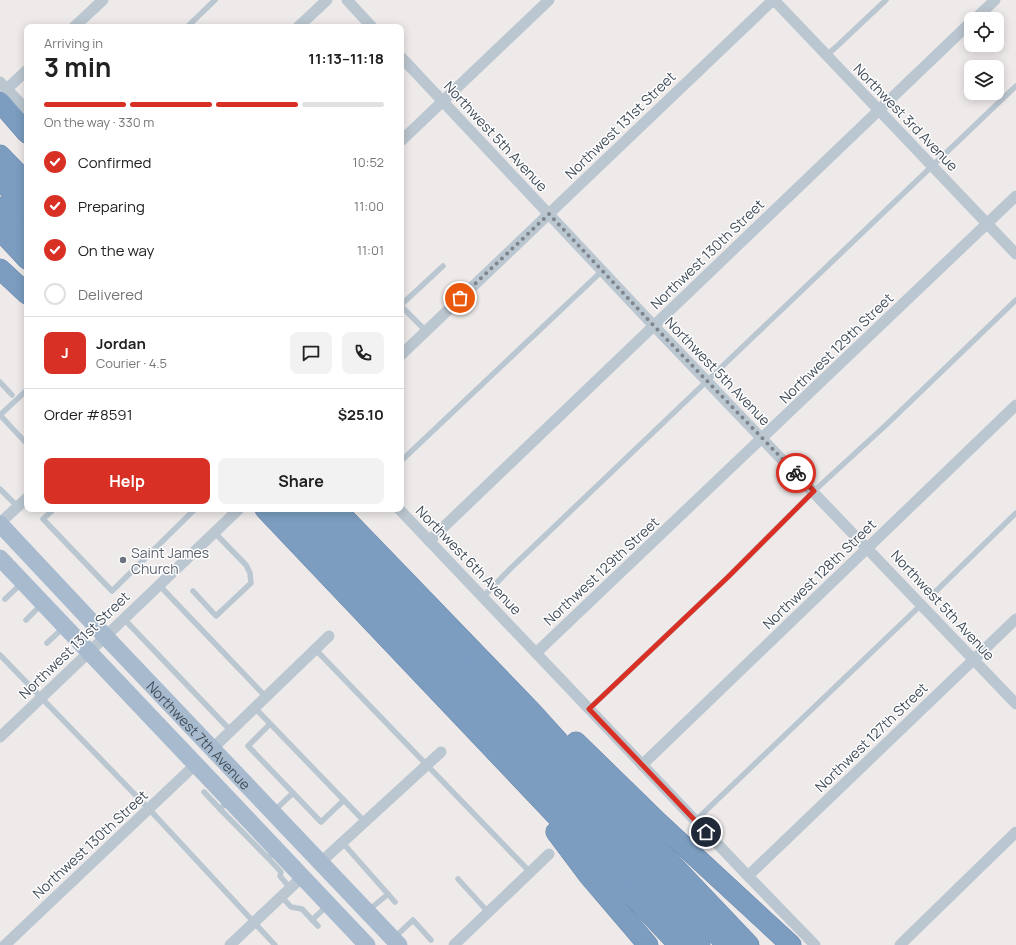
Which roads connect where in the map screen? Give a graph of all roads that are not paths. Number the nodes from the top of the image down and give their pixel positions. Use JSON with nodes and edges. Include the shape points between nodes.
{"nodes":[{"id":1,"x":103,"y":0,"type":"edge"},
{"id":2,"x":215,"y":0,"type":"edge"},
{"id":3,"x":327,"y":0,"type":"edge"},
{"id":4,"x":346,"y":0,"type":"edge"},
{"id":5,"x":549,"y":0,"type":"edge"},
{"id":6,"x":774,"y":0,"type":"edge"},
{"id":7,"x":886,"y":0,"type":"edge"},
{"id":8,"x":995,"y":0,"type":"edge"},
{"id":9,"x":982,"y":12,"type":"edge"},
{"id":10,"x":77,"y":24,"type":"edge"},
{"id":11,"x":190,"y":24,"type":"edge"},
{"id":12,"x":301,"y":24,"type":"edge"},
{"id":13,"x":369,"y":24,"type":"edge"},
{"id":14,"x":964,"y":29,"type":"edge"},
{"id":15,"x":826,"y":55,"type":"junction"},
{"id":16,"x":404,"y":60,"type":"edge"},
{"id":17,"x":24,"y":73,"type":"edge"},
{"id":18,"x":1016,"y":86,"type":"edge"},
{"id":19,"x":2,"y":91,"type":"edge"},
{"id":20,"x":443,"y":101,"type":"junction"},
{"id":21,"x":24,"y":108,"type":"edge"},
{"id":22,"x":878,"y":110,"type":"junction"},
{"id":23,"x":24,"y":128,"type":"edge"},
{"id":24,"x":404,"y":138,"type":"edge"},
{"id":25,"x":0,"y":155,"type":"edge"},
{"id":26,"x":932,"y":167,"type":"junction"},
{"id":27,"x":0,"y":180,"type":"edge"},
{"id":28,"x":24,"y":180,"type":"edge"},
{"id":29,"x":1016,"y":196,"type":"edge"},
{"id":30,"x":24,"y":205,"type":"edge"},
{"id":31,"x":0,"y":207,"type":"edge"},
{"id":32,"x":549,"y":214,"type":"junction"},
{"id":33,"x":987,"y":224,"type":"junction"},
{"id":34,"x":0,"y":230,"type":"edge"},
{"id":35,"x":24,"y":232,"type":"edge"},
{"id":36,"x":1016,"y":254,"type":"edge"},
{"id":37,"x":24,"y":256,"type":"edge"},
{"id":38,"x":443,"y":266,"type":"dead end"},
{"id":39,"x":0,"y":269,"type":"edge"},
{"id":40,"x":602,"y":270,"type":"junction"},
{"id":41,"x":24,"y":291,"type":"edge"},
{"id":42,"x":1016,"y":300,"type":"edge"},
{"id":43,"x":404,"y":302,"type":"edge"},
{"id":44,"x":404,"y":308,"type":"edge"},
{"id":45,"x":654,"y":326,"type":"junction"},
{"id":46,"x":426,"y":332,"type":"junction"},
{"id":47,"x":404,"y":352,"type":"edge"},
{"id":48,"x":0,"y":382,"type":"edge"},
{"id":49,"x":708,"y":382,"type":"junction"},
{"id":50,"x":24,"y":393,"type":"edge"},
{"id":51,"x":12,"y":395,"type":"dead end"},
{"id":52,"x":1016,"y":405,"type":"edge"},
{"id":53,"x":0,"y":415,"type":"edge"},
{"id":54,"x":762,"y":438,"type":"junction"},
{"id":55,"x":24,"y":441,"type":"edge"},
{"id":56,"x":404,"y":459,"type":"edge"},
{"id":57,"x":0,"y":489,"type":"edge"},
{"id":58,"x":814,"y":491,"type":"junction"},
{"id":59,"x":24,"y":501,"type":"edge"},
{"id":60,"x":18,"y":507,"type":"junction"},
{"id":61,"x":51,"y":512,"type":"edge"},
{"id":62,"x":192,"y":512,"type":"edge"},
{"id":63,"x":232,"y":512,"type":"edge"},
{"id":64,"x":276,"y":512,"type":"edge"},
{"id":65,"x":339,"y":512,"type":"edge"},
{"id":66,"x":402,"y":512,"type":"edge"},
{"id":67,"x":1016,"y":513,"type":"edge"},
{"id":68,"x":295,"y":517,"type":"edge"},
{"id":69,"x":0,"y":524,"type":"edge"},
{"id":70,"x":214,"y":532,"type":"junction"},
{"id":71,"x":429,"y":541,"type":"junction"},
{"id":72,"x":868,"y":548,"type":"junction"},
{"id":73,"x":1,"y":560,"type":"edge"},
{"id":74,"x":23,"y":582,"type":"junction"},
{"id":75,"x":159,"y":585,"type":"junction"},
{"id":76,"x":193,"y":592,"type":"dead end"},
{"id":77,"x":483,"y":597,"type":"junction"},
{"id":78,"x":930,"y":597,"type":"dead end"},
{"id":79,"x":5,"y":599,"type":"dead end"},
{"id":80,"x":43,"y":604,"type":"junction"},
{"id":81,"x":921,"y":604,"type":"junction"},
{"id":82,"x":123,"y":618,"type":"junction"},
{"id":83,"x":1016,"y":619,"type":"edge"},
{"id":84,"x":26,"y":620,"type":"dead end"},
{"id":85,"x":65,"y":626,"type":"junction"},
{"id":86,"x":105,"y":636,"type":"junction"},
{"id":87,"x":329,"y":636,"type":"dead end"},
{"id":88,"x":47,"y":643,"type":"dead end"},
{"id":89,"x":316,"y":650,"type":"junction"},
{"id":90,"x":90,"y":652,"type":"junction"},
{"id":91,"x":536,"y":653,"type":"junction"},
{"id":92,"x":0,"y":655,"type":"edge"},
{"id":93,"x":973,"y":660,"type":"junction"},
{"id":94,"x":266,"y":697,"type":"junction"},
{"id":95,"x":41,"y":699,"type":"junction"},
{"id":96,"x":1016,"y":704,"type":"edge"},
{"id":97,"x":255,"y":708,"type":"junction"},
{"id":98,"x":589,"y":709,"type":"junction"},
{"id":99,"x":532,"y":712,"type":"junction"},
{"id":100,"x":270,"y":724,"type":"junction"},
{"id":101,"x":231,"y":732,"type":"junction"},
{"id":102,"x":0,"y":737,"type":"edge"},
{"id":103,"x":213,"y":748,"type":"junction"},
{"id":104,"x":441,"y":752,"type":"dead end"},
{"id":105,"x":497,"y":754,"type":"junction"},
{"id":106,"x":196,"y":764,"type":"junction"},
{"id":107,"x":642,"y":765,"type":"junction"},
{"id":108,"x":426,"y":766,"type":"junction"},
{"id":109,"x":238,"y":775,"type":"junction"},
{"id":110,"x":204,"y":792,"type":"dead end"},
{"id":111,"x":293,"y":793,"type":"junction"},
{"id":112,"x":344,"y":800,"type":"junction"},
{"id":113,"x":225,"y":804,"type":"junction"},
{"id":114,"x":149,"y":809,"type":"junction"},
{"id":115,"x":273,"y":812,"type":"junction"},
{"id":116,"x":695,"y":820,"type":"junction"},
{"id":117,"x":365,"y":822,"type":"junction"},
{"id":118,"x":1016,"y":832,"type":"edge"},
{"id":119,"x":342,"y":842,"type":"junction"},
{"id":120,"x":272,"y":854,"type":"junction"},
{"id":121,"x":549,"y":854,"type":"dead end"},
{"id":122,"x":321,"y":862,"type":"junction"},
{"id":123,"x":530,"y":872,"type":"junction"},
{"id":124,"x":302,"y":876,"type":"junction"},
{"id":125,"x":748,"y":876,"type":"junction"},
{"id":126,"x":458,"y":879,"type":"dead end"},
{"id":127,"x":343,"y":886,"type":"junction"},
{"id":128,"x":290,"y":888,"type":"junction"},
{"id":129,"x":388,"y":894,"type":"junction"},
{"id":130,"x":281,"y":896,"type":"junction"},
{"id":131,"x":395,"y":902,"type":"dead end"},
{"id":132,"x":329,"y":905,"type":"junction"},
{"id":133,"x":368,"y":912,"type":"junction"},
{"id":134,"x":488,"y":912,"type":"junction"},
{"id":135,"x":312,"y":920,"type":"junction"},
{"id":136,"x":254,"y":922,"type":"junction"},
{"id":137,"x":318,"y":926,"type":"dead end"},
{"id":138,"x":431,"y":940,"type":"dead end"},
{"id":139,"x":396,"y":942,"type":"edge"},
{"id":140,"x":5,"y":945,"type":"edge"},
{"id":141,"x":230,"y":945,"type":"edge"},
{"id":142,"x":275,"y":945,"type":"edge"},
{"id":143,"x":367,"y":945,"type":"edge"},
{"id":144,"x":454,"y":945,"type":"edge"},
{"id":145,"x":648,"y":945,"type":"edge"},
{"id":146,"x":679,"y":945,"type":"edge"},
{"id":147,"x":700,"y":945,"type":"edge"},
{"id":148,"x":727,"y":945,"type":"edge"},
{"id":149,"x":749,"y":945,"type":"edge"},
{"id":150,"x":791,"y":945,"type":"edge"},
{"id":151,"x":815,"y":945,"type":"edge"},
{"id":152,"x":900,"y":945,"type":"edge"}],
"edges":[{"from":1,"to":10,"type":"street"},
{"from":2,"to":11,"type":"lane"},
{"from":3,"to":12,"type":"street"},
{"from":4,"to":13,"type":"street"},
{"from":5,"to":20,"type":"street"},
{"from":6,"to":15,"type":"street","name":"Northwest 3rd Avenue"},
{"from":6,"to":32,"type":"street","name":"Northwest 131st Street"},
{"from":7,"to":15,"type":"lane"},
{"from":8,"to":9,"type":"street"},
{"from":14,"to":22,"type":"street","name":"Northwest 130th Street"},
{"from":15,"to":22,"type":"street","name":"Northwest 3rd Avenue"},
{"from":16,"to":20,"type":"street","name":"Northwest 5th Avenue"},
{"from":17,"to":19,"type":"street"},
{"from":18,"to":26,"type":"lane"},
{"from":19,"to":21,"type":"street"},
{"from":19,"to":23,"type":"highway"},
{"from":20,"to":24,"type":"street"},
{"from":20,"to":32,"type":"street","name":"Northwest 5th Avenue"},
{"from":22,"to":26,"type":"street","name":"Northwest 3rd Avenue"},
{"from":22,"to":45,"type":"street","name":"Northwest 130th Street"},
{"from":25,"to":28,"type":"highway"},
{"from":26,"to":33,"type":"street","name":"Northwest 3rd Avenue"},
{"from":26,"to":49,"type":"lane"},
{"from":27,"to":30,"type":"highway"},
{"from":29,"to":33,"type":"street","name":"Northwest 129th Street"},
{"from":31,"to":35,"type":"highway"},
{"from":32,"to":40,"type":"street","name":"Northwest 5th Avenue"},
{"from":32,"to":46,"type":"street","name":"Northwest 131st Street"},
{"from":33,"to":36,"type":"street","name":"Northwest 3rd Avenue"},
{"from":33,"to":54,"type":"street","name":"Northwest 129th Street"},
{"from":34,"to":37,"type":"highway"},
{"from":38,"to":43,"type":"lane"},
{"from":39,"to":41,"type":"highway"},
{"from":40,"to":45,"type":"street","name":"Northwest 5th Avenue"},
{"from":40,"to":56,"type":"lane"},
{"from":42,"to":58,"type":"lane"},
{"from":44,"to":46,"type":"lane"},
{"from":45,"to":49,"type":"street","name":"Northwest 5th Avenue"},
{"from":45,"to":71,"type":"street","name":"Northwest 130th Street"},
{"from":46,"to":47,"type":"street","name":"Northwest 131st Street"},
{"from":48,"to":51,"type":"lane"},
{"from":49,"to":54,"type":"street","name":"Northwest 5th Avenue"},
{"from":49,"to":77,"type":"lane"},
{"from":50,"to":53,"type":"lane"},
{"from":52,"to":72,"type":"street","name":"Northwest 128th Street"},
{"from":53,"to":55,"type":"lane"},
{"from":54,"to":58,"type":"street","name":"Northwest 5th Avenue"},
{"from":54,"to":91,"type":"street","name":"Northwest 129th Street"},
{"from":57,"to":60,"type":"lane"},
{"from":58,"to":72,"type":"street","name":"Northwest 5th Avenue"},
{"from":58,"to":98,"type":"lane"},
{"from":59,"to":60,"type":"street"},
{"from":60,"to":69,"type":"street"},
{"from":61,"to":62,"type":"lane","via":[[43,519],[112,591]]},
{"from":63,"to":70,"type":"street","name":"Northwest 131st Street"},
{"from":64,"to":68,"type":"highway"},
{"from":65,"to":99,"type":"highway"},
{"from":66,"to":71,"type":"street","name":"Northwest 6th Avenue"},
{"from":67,"to":78,"type":"lane"},
{"from":68,"to":105,"type":"highway"},
{"from":68,"to":147,"type":"highway"},
{"from":68,"to":148,"type":"highway"},
{"from":69,"to":86,"type":"main road","name":"Northwest 7th Avenue"},
{"from":70,"to":75,"type":"street","name":"Northwest 131st Street"},
{"from":70,"to":76,"type":"lane","via":[[246,565],[251,583],[216,616]]},
{"from":71,"to":77,"type":"street","name":"Northwest 6th Avenue"},
{"from":72,"to":81,"type":"street","name":"Northwest 5th Avenue"},
{"from":72,"to":107,"type":"street","name":"Northwest 128th Street"},
{"from":73,"to":74,"type":"main road","name":"Northwest 7th Avenue"},
{"from":74,"to":79,"type":"lane"},
{"from":74,"to":80,"type":"main road","name":"Northwest 7th Avenue"},
{"from":75,"to":82,"type":"street","name":"Northwest 131st Street"},
{"from":75,"to":94,"type":"lane"},
{"from":77,"to":91,"type":"street","name":"Northwest 6th Avenue"},
{"from":80,"to":84,"type":"lane"},
{"from":80,"to":85,"type":"main road","name":"Northwest 7th Avenue"},
{"from":81,"to":93,"type":"street","name":"Northwest 5th Avenue"},
{"from":81,"to":116,"type":"lane"},
{"from":82,"to":86,"type":"street","name":"Northwest 131st Street"},
{"from":82,"to":101,"type":"lane"},
{"from":83,"to":93,"type":"street","name":"Northwest 127th Street"},
{"from":85,"to":88,"type":"lane"},
{"from":85,"to":90,"type":"main road","name":"Northwest 7th Avenue"},
{"from":86,"to":90,"type":"street","name":"Northwest 131st Street"},
{"from":86,"to":103,"type":"main road","name":"Northwest 7th Avenue"},
{"from":87,"to":89,"type":"street"},
{"from":89,"to":94,"type":"street"},
{"from":89,"to":108,"type":"lane"},
{"from":90,"to":95,"type":"street","name":"Northwest 131st Street"},
{"from":90,"to":106,"type":"main road","name":"Northwest 7th Avenue"},
{"from":91,"to":98,"type":"street","name":"Northwest 6th Avenue"},
{"from":92,"to":95,"type":"lane"},
{"from":93,"to":96,"type":"street","name":"Northwest 5th Avenue"},
{"from":93,"to":125,"type":"street","name":"Northwest 127th Street"},
{"from":94,"to":97,"type":"street"},
{"from":95,"to":102,"type":"street","name":"Northwest 131st Street"},
{"from":95,"to":114,"type":"lane"},
{"from":97,"to":100,"type":"lane"},
{"from":97,"to":101,"type":"street"},
{"from":98,"to":107,"type":"street","name":"Northwest 6th Avenue"},
{"from":99,"to":149,"type":"highway"},
{"from":99,"to":150,"type":"highway","via":[[562,728],[659,823]]},
{"from":100,"to":111,"type":"lane","via":[[248,746]]},
{"from":100,"to":112,"type":"lane"},
{"from":101,"to":103,"type":"street"},
{"from":103,"to":109,"type":"main road","name":"Northwest 7th Avenue"},
{"from":104,"to":108,"type":"street"},
{"from":105,"to":145,"type":"highway","via":[[589,876]]},
{"from":105,"to":146,"type":"highway"},
{"from":106,"to":109,"type":"main road","via":[[208,761]]},
{"from":106,"to":113,"type":"main road","name":"Northwest 7th Avenue"},
{"from":106,"to":114,"type":"street","name":"Northwest 130th Street"},
{"from":107,"to":116,"type":"street","name":"Northwest 6th Avenue"},
{"from":108,"to":117,"type":"street"},
{"from":108,"to":123,"type":"lane"},
{"from":109,"to":115,"type":"main road","name":"Northwest 7th Avenue"},
{"from":110,"to":113,"type":"lane"},
{"from":111,"to":112,"type":"lane","via":[[321,822]]},
{"from":111,"to":115,"type":"lane"},
{"from":112,"to":117,"type":"lane"},
{"from":113,"to":120,"type":"main road","name":"Northwest 7th Avenue"},
{"from":114,"to":136,"type":"lane"},
{"from":114,"to":140,"type":"street","name":"Northwest 130th Street"},
{"from":115,"to":122,"type":"main road","name":"Northwest 7th Avenue"},
{"from":116,"to":125,"type":"street","name":"Northwest 6th Avenue"},
{"from":117,"to":119,"type":"street"},
{"from":118,"to":152,"type":"street"},
{"from":119,"to":122,"type":"street"},
{"from":119,"to":129,"type":"lane"},
{"from":120,"to":122,"type":"main road"},
{"from":120,"to":124,"type":"main road","name":"Northwest 7th Avenue"},
{"from":120,"to":128,"type":"lane","via":[[281,872],[280,876]]},
{"from":121,"to":123,"type":"street"},
{"from":122,"to":127,"type":"main road","name":"Northwest 7th Avenue"},
{"from":123,"to":134,"type":"street"},
{"from":124,"to":127,"type":"main road","via":[[326,878]]},
{"from":124,"to":128,"type":"street"},
{"from":124,"to":132,"type":"main road","name":"Northwest 7th Avenue"},
{"from":125,"to":151,"type":"street","name":"Northwest 6th Avenue"},
{"from":126,"to":134,"type":"lane"},
{"from":127,"to":133,"type":"main road","name":"Northwest 7th Avenue"},
{"from":128,"to":130,"type":"street"},
{"from":129,"to":131,"type":"lane"},
{"from":129,"to":133,"type":"lane"},
{"from":130,"to":135,"type":"lane","via":[[291,907],[302,909]]},
{"from":130,"to":136,"type":"street"},
{"from":132,"to":135,"type":"lane"},
{"from":132,"to":143,"type":"main road","name":"Northwest 7th Avenue"},
{"from":133,"to":139,"type":"main road","name":"Northwest 7th Avenue"},
{"from":134,"to":144,"type":"street"},
{"from":135,"to":137,"type":"lane"},
{"from":136,"to":141,"type":"street"},
{"from":136,"to":142,"type":"lane"},
{"from":138,"to":139,"type":"lane","via":[[413,920]]}]}
